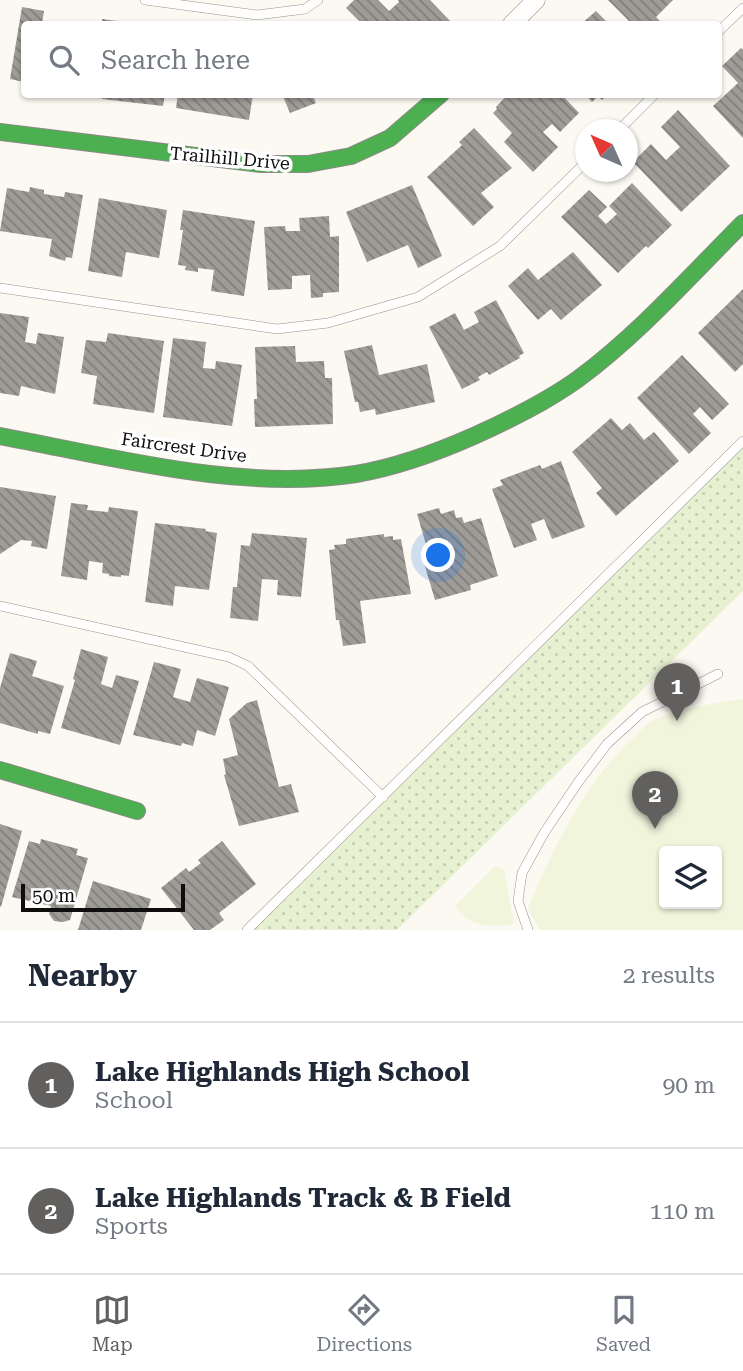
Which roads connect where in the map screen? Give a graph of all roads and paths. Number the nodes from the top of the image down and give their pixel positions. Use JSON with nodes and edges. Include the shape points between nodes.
{"nodes":[{"id":1,"x":145,"y":0,"type":"edge"},
{"id":2,"x":318,"y":0,"type":"edge"},
{"id":3,"x":536,"y":0,"type":"edge"},
{"id":4,"x":743,"y":8,"type":"edge"},
{"id":5,"x":515,"y":21,"type":"edge"},
{"id":6,"x":722,"y":29,"type":"edge"},
{"id":7,"x":436,"y":98,"type":"edge"},
{"id":8,"x":651,"y":98,"type":"edge"},
{"id":9,"x":630,"y":119,"type":"edge"},
{"id":10,"x":0,"y":132,"type":"edge"},
{"id":11,"x":575,"y":173,"type":"edge"},
{"id":12,"x":743,"y":223,"type":"edge"},
{"id":13,"x":0,"y":288,"type":"edge"},
{"id":14,"x":0,"y":436,"type":"edge"},
{"id":15,"x":743,"y":441,"type":"edge"},
{"id":16,"x":0,"y":606,"type":"edge"},
{"id":17,"x":718,"y":674,"type":"dead end"},
{"id":18,"x":0,"y":770,"type":"edge"},
{"id":19,"x":383,"y":797,"type":"junction"},
{"id":20,"x":137,"y":811,"type":"dead end"},
{"id":21,"x":247,"y":930,"type":"edge"},
{"id":22,"x":528,"y":930,"type":"edge"}],
"edges":[{"from":1,"to":2,"type":"lane","via":[[257,15],[305,9]]},
{"from":3,"to":5,"type":"street"},
{"from":4,"to":6,"type":"lane"},
{"from":7,"to":10,"type":"street","name":"Trailhill Drive","via":[[390,138],[351,156],[308,164],[261,164]]},
{"from":8,"to":9,"type":"lane"},
{"from":11,"to":13,"type":"lane","via":[[500,246],[418,297],[328,323],[277,329]]},
{"from":12,"to":14,"type":"street","name":"Faircrest Drive","via":[[588,372],[523,413],[453,445],[391,465],[338,475],[220,475]]},
{"from":15,"to":19,"type":"lane"},
{"from":16,"to":19,"type":"lane","via":[[229,657],[248,666]]},
{"from":17,"to":22,"type":"lane","via":[[642,712],[607,744],[579,781],[522,873],[518,901]]},
{"from":18,"to":20,"type":"street"},
{"from":19,"to":21,"type":"lane"}]}
